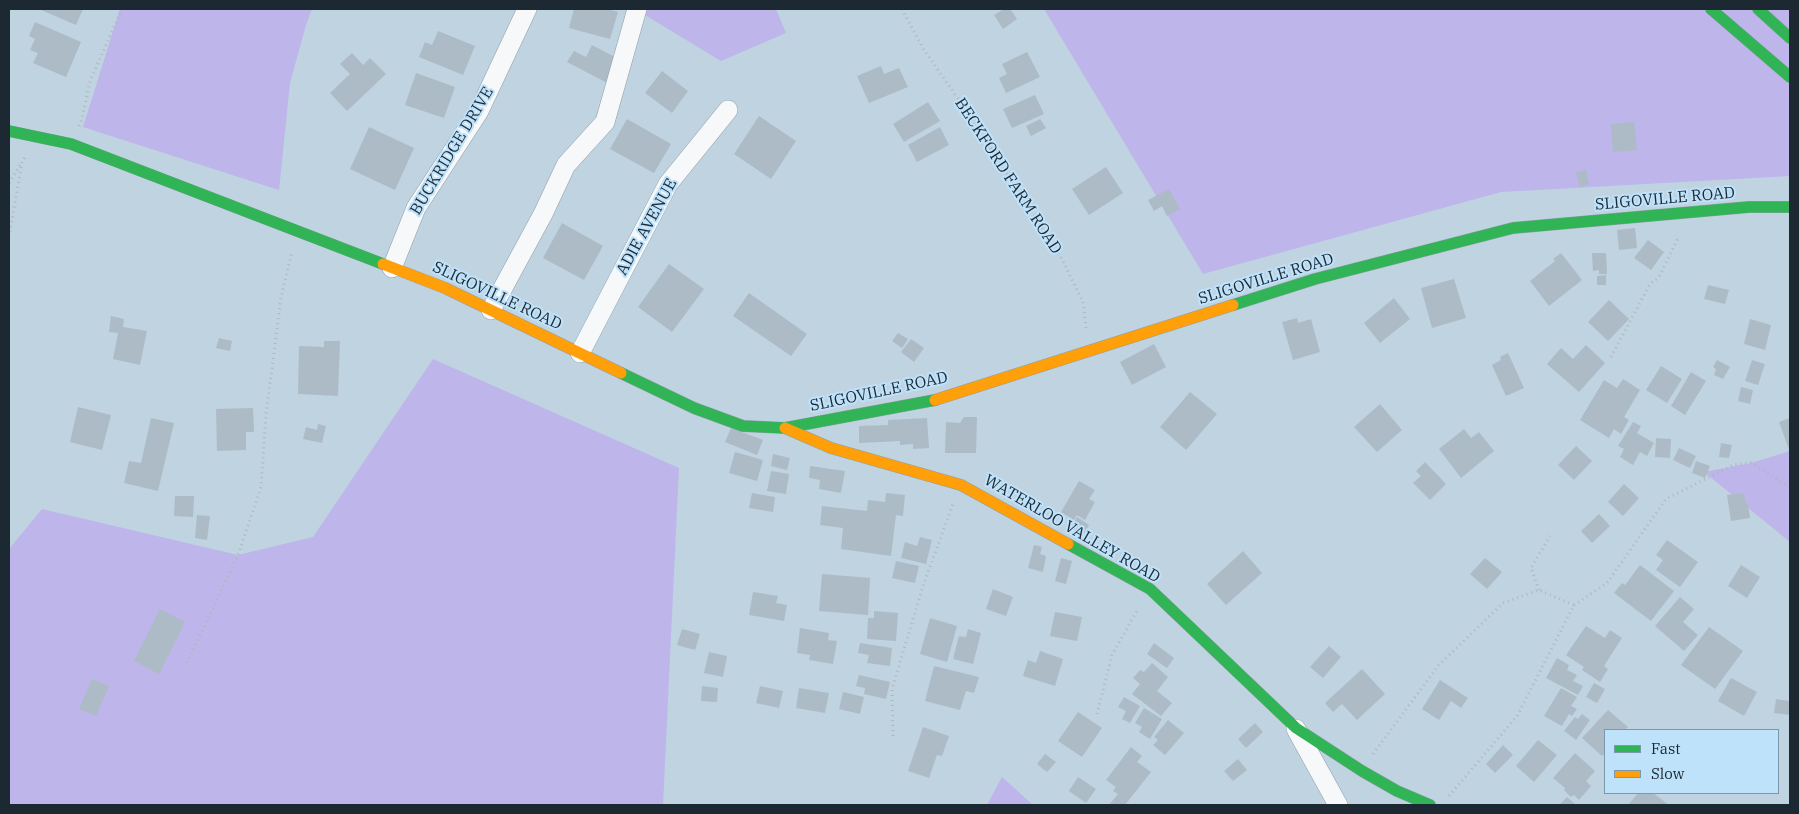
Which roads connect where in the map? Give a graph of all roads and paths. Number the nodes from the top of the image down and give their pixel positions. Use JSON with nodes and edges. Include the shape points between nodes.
{"nodes":[{"id":1,"x":122,"y":9,"type":"edge"},
{"id":2,"x":527,"y":9,"type":"edge"},
{"id":3,"x":637,"y":9,"type":"edge"},
{"id":4,"x":902,"y":9,"type":"edge"},
{"id":5,"x":1710,"y":9,"type":"edge"},
{"id":6,"x":1758,"y":9,"type":"edge"},
{"id":7,"x":1790,"y":38,"type":"edge"},
{"id":8,"x":1790,"y":77,"type":"edge"},
{"id":9,"x":728,"y":110,"type":"dead end"},
{"id":10,"x":9,"y":131,"type":"edge"},
{"id":11,"x":35,"y":136,"type":"junction"},
{"id":12,"x":71,"y":144,"type":"junction"},
{"id":13,"x":22,"y":162,"type":"junction"},
{"id":14,"x":9,"y":183,"type":"edge"},
{"id":15,"x":1790,"y":207,"type":"edge"},
{"id":16,"x":1691,"y":213,"type":"junction"},
{"id":17,"x":296,"y":232,"type":"junction"},
{"id":18,"x":9,"y":237,"type":"edge"},
{"id":19,"x":392,"y":268,"type":"junction"},
{"id":20,"x":491,"y":310,"type":"junction"},
{"id":21,"x":580,"y":353,"type":"junction"},
{"id":22,"x":1084,"y":353,"type":"junction"},
{"id":23,"x":1611,"y":357,"type":"dead end"},
{"id":24,"x":785,"y":428,"type":"junction"},
{"id":25,"x":961,"y":485,"type":"junction"},
{"id":26,"x":1790,"y":488,"type":"edge"},
{"id":27,"x":1550,"y":536,"type":"dead end"},
{"id":28,"x":1150,"y":589,"type":"junction"},
{"id":29,"x":1538,"y":590,"type":"junction"},
{"id":30,"x":1574,"y":605,"type":"junction"},
{"id":31,"x":187,"y":663,"type":"dead end"},
{"id":32,"x":1097,"y":714,"type":"dead end"},
{"id":33,"x":1296,"y":728,"type":"junction"},
{"id":34,"x":893,"y":736,"type":"dead end"},
{"id":35,"x":1362,"y":771,"type":"junction"},
{"id":36,"x":1449,"y":797,"type":"dead end"},
{"id":37,"x":1338,"y":805,"type":"edge"},
{"id":38,"x":1430,"y":805,"type":"edge"}],
"edges":[{"from":1,"to":12,"type":"path","via":[[90,81],[82,119]]},
{"from":2,"to":19,"type":"street","name":"BUCKRIDGE DRIVE","via":[[479,111],[416,208]]},
{"from":3,"to":20,"type":"street","via":[[605,122],[566,165]]},
{"from":4,"to":22,"type":"path","name":"BECKFORD FARM ROAD","via":[[924,50],[1063,261],[1083,302],[1087,324]]},
{"from":5,"to":8,"type":"main road"},
{"from":6,"to":7,"type":"main road"},
{"from":9,"to":21,"type":"street","name":"ADIE AVENUE","via":[[668,184]]},
{"from":10,"to":11,"type":"main road","name":"SLIGOVILLE ROAD"},
{"from":11,"to":12,"type":"main road","name":"SLIGOVILLE ROAD"},
{"from":11,"to":13,"type":"path"},
{"from":12,"to":17,"type":"main road","name":"SLIGOVILLE ROAD"},
{"from":13,"to":14,"type":"path"},
{"from":13,"to":18,"type":"path"},
{"from":15,"to":16,"type":"main road","name":"SLIGOVILLE ROAD"},
{"from":16,"to":22,"type":"main road","name":"SLIGOVILLE ROAD","via":[[1513,228],[1315,279]]},
{"from":16,"to":23,"type":"path","via":[[1659,277],[1650,284]]},
{"from":17,"to":19,"type":"main road","name":"SLIGOVILLE ROAD"},
{"from":17,"to":31,"type":"path","via":[[281,298],[260,486],[238,555]]},
{"from":19,"to":20,"type":"main road","name":"SLIGOVILLE ROAD"},
{"from":20,"to":21,"type":"main road","name":"SLIGOVILLE ROAD"},
{"from":21,"to":24,"type":"main road","name":"SLIGOVILLE ROAD","via":[[694,408],[743,426]]},
{"from":22,"to":24,"type":"main road","name":"SLIGOVILLE ROAD","via":[[931,401]]},
{"from":24,"to":25,"type":"main road","name":"WATERLOO VALLEY ROAD","via":[[831,448]]},
{"from":25,"to":28,"type":"main road","name":"WATERLOO VALLEY ROAD"},
{"from":25,"to":34,"type":"path","via":[[924,583],[892,688]]},
{"from":26,"to":30,"type":"path","via":[[1751,463],[1733,465],[1666,499],[1607,583]]},
{"from":27,"to":29,"type":"path","via":[[1531,568]]},
{"from":28,"to":32,"type":"path","via":[[1112,655]]},
{"from":28,"to":33,"type":"main road","name":"WATERLOO VALLEY ROAD"},
{"from":29,"to":30,"type":"path"},
{"from":29,"to":35,"type":"path","via":[[1503,603],[1439,665]]},
{"from":30,"to":36,"type":"path","via":[[1518,716]]},
{"from":33,"to":35,"type":"main road","name":"WATERLOO VALLEY ROAD"},
{"from":33,"to":37,"type":"street"},
{"from":35,"to":38,"type":"main road","name":"WATERLOO VALLEY ROAD"}]}
